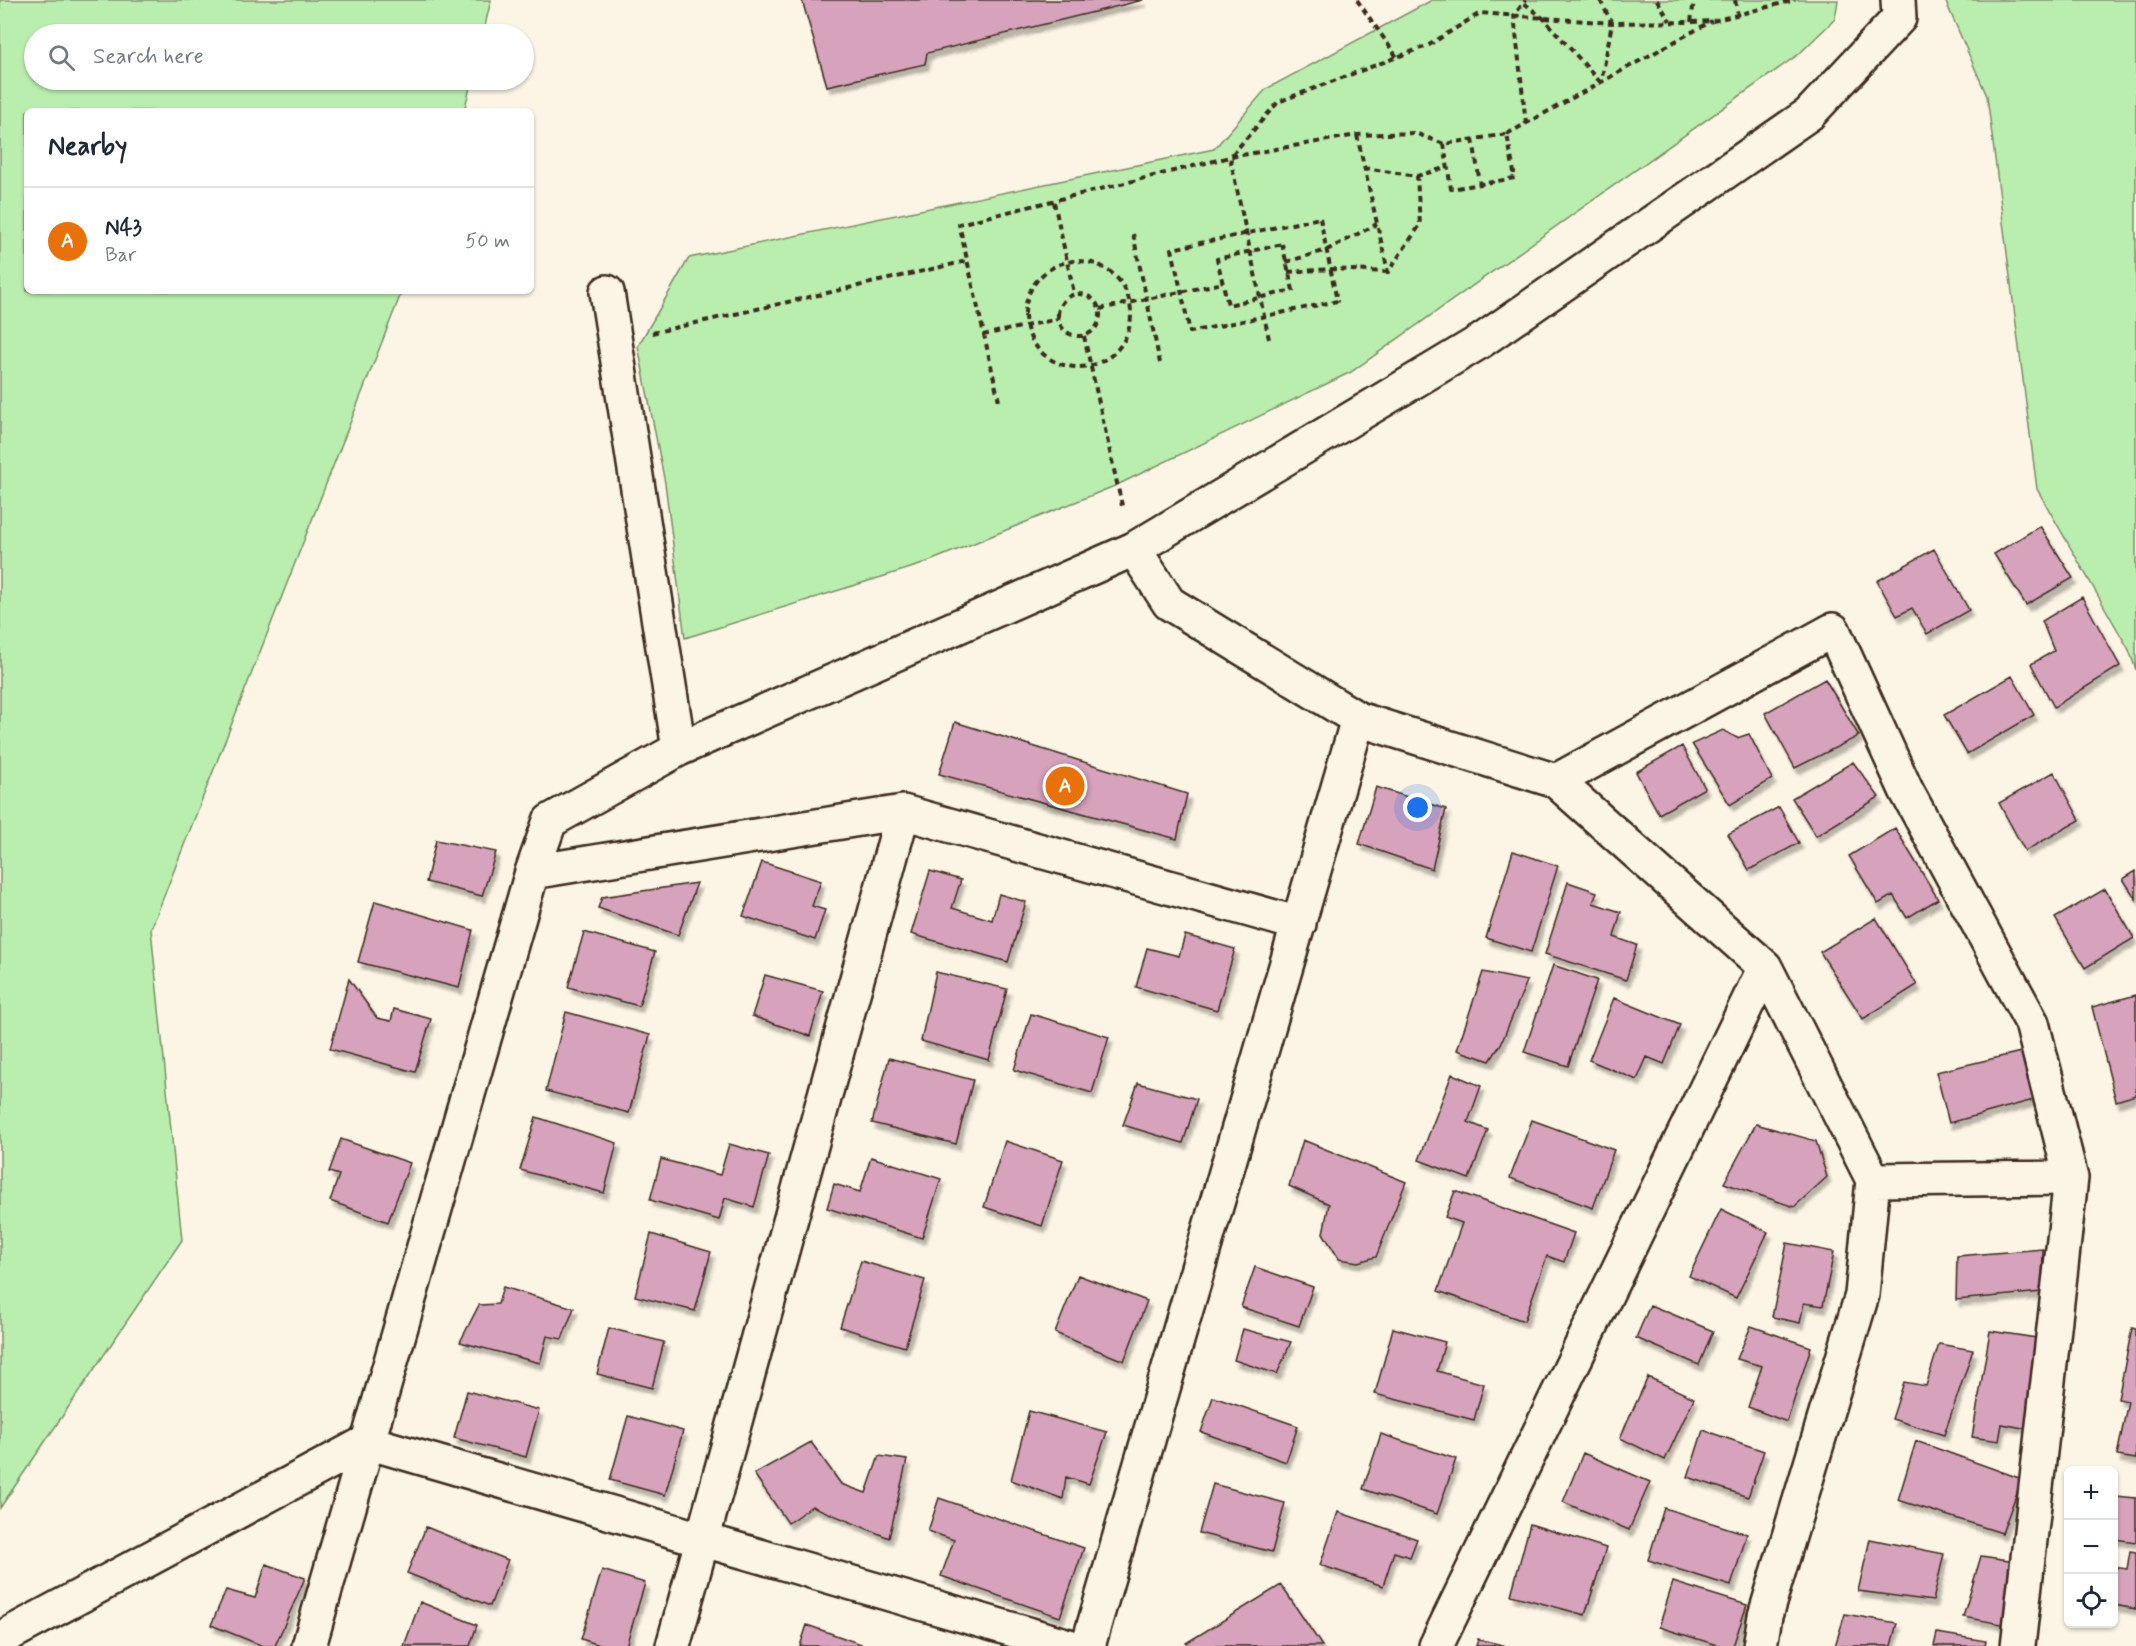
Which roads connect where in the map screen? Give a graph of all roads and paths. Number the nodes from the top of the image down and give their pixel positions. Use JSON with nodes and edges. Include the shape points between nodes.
{"nodes":[{"id":1,"x":1357,"y":0,"type":"edge"},
{"id":2,"x":1600,"y":0,"type":"edge"},
{"id":3,"x":1657,"y":0,"type":"edge"},
{"id":4,"x":1694,"y":0,"type":"edge"},
{"id":5,"x":1735,"y":0,"type":"edge"},
{"id":6,"x":1796,"y":0,"type":"edge"},
{"id":7,"x":1898,"y":0,"type":"edge"},
{"id":8,"x":1525,"y":1,"type":"edge"},
{"id":9,"x":1514,"y":15,"type":"junction"},
{"id":10,"x":1738,"y":15,"type":"junction"},
{"id":11,"x":1543,"y":18,"type":"junction"},
{"id":12,"x":1713,"y":21,"type":"junction"},
{"id":13,"x":1670,"y":22,"type":"junction"},
{"id":14,"x":1691,"y":22,"type":"junction"},
{"id":15,"x":1612,"y":23,"type":"junction"},
{"id":16,"x":1397,"y":57,"type":"junction"},
{"id":17,"x":1601,"y":83,"type":"junction"},
{"id":18,"x":1526,"y":124,"type":"junction"},
{"id":19,"x":1508,"y":134,"type":"junction"},
{"id":20,"x":1357,"y":135,"type":"junction"},
{"id":21,"x":1473,"y":139,"type":"junction"},
{"id":22,"x":1444,"y":144,"type":"junction"},
{"id":23,"x":1230,"y":157,"type":"junction"},
{"id":24,"x":1448,"y":167,"type":"junction"},
{"id":25,"x":1364,"y":168,"type":"junction"},
{"id":26,"x":1417,"y":176,"type":"junction"},
{"id":27,"x":1480,"y":184,"type":"junction"},
{"id":28,"x":1054,"y":202,"type":"junction"},
{"id":29,"x":1377,"y":224,"type":"junction"},
{"id":30,"x":1133,"y":234,"type":"dead end"},
{"id":31,"x":1246,"y":234,"type":"junction"},
{"id":32,"x":1327,"y":250,"type":"junction"},
{"id":33,"x":1250,"y":251,"type":"junction"},
{"id":34,"x":967,"y":261,"type":"junction"},
{"id":35,"x":1286,"y":262,"type":"junction"},
{"id":36,"x":1068,"y":264,"type":"junction"},
{"id":37,"x":1332,"y":269,"type":"junction"},
{"id":38,"x":1288,"y":272,"type":"junction"},
{"id":39,"x":1388,"y":272,"type":"junction"},
{"id":40,"x":1223,"y":283,"type":"junction"},
{"id":41,"x":607,"y":292,"type":"dead end"},
{"id":42,"x":1181,"y":292,"type":"junction"},
{"id":43,"x":1074,"y":293,"type":"junction"},
{"id":44,"x":1259,"y":297,"type":"junction"},
{"id":45,"x":1147,"y":299,"type":"junction"},
{"id":46,"x":1129,"y":303,"type":"junction"},
{"id":47,"x":1100,"y":309,"type":"junction"},
{"id":48,"x":1264,"y":317,"type":"junction"},
{"id":49,"x":1058,"y":319,"type":"junction"},
{"id":50,"x":1026,"y":326,"type":"junction"},
{"id":51,"x":983,"y":335,"type":"junction"},
{"id":52,"x":1084,"y":336,"type":"junction"},
{"id":53,"x":1269,"y":339,"type":"dead end"},
{"id":54,"x":615,"y":341,"type":"junction"},
{"id":55,"x":1160,"y":363,"type":"dead end"},
{"id":56,"x":1090,"y":365,"type":"junction"},
{"id":57,"x":999,"y":401,"type":"dead end"},
{"id":58,"x":1134,"y":549,"type":"junction"},
{"id":59,"x":1358,"y":720,"type":"junction"},
{"id":60,"x":679,"y":748,"type":"junction"},
{"id":61,"x":1556,"y":780,"type":"junction"},
{"id":62,"x":903,"y":812,"type":"junction"},
{"id":63,"x":532,"y":872,"type":"junction"},
{"id":64,"x":1299,"y":924,"type":"junction"},
{"id":65,"x":1765,"y":967,"type":"junction"},
{"id":66,"x":2071,"y":1178,"type":"junction"},
{"id":67,"x":1873,"y":1180,"type":"junction"},
{"id":68,"x":368,"y":1442,"type":"junction"},
{"id":69,"x":704,"y":1540,"type":"junction"},
{"id":70,"x":0,"y":1639,"type":"edge"},
{"id":71,"x":309,"y":1646,"type":"edge"},
{"id":72,"x":673,"y":1646,"type":"edge"},
{"id":73,"x":1069,"y":1646,"type":"edge"},
{"id":74,"x":1088,"y":1646,"type":"edge"},
{"id":75,"x":1436,"y":1646,"type":"edge"},
{"id":76,"x":1760,"y":1646,"type":"edge"},
{"id":77,"x":2018,"y":1646,"type":"edge"}],
"edges":[{"from":1,"to":16,"type":"path"},
{"from":2,"to":15,"type":"path"},
{"from":3,"to":13,"type":"path"},
{"from":4,"to":14,"type":"path"},
{"from":5,"to":10,"type":"path"},
{"from":6,"to":10,"type":"path"},
{"from":7,"to":58,"type":"street","via":[[1899,18],[1809,114],[1481,341]]},
{"from":8,"to":9,"type":"path"},
{"from":8,"to":11,"type":"path"},
{"from":9,"to":11,"type":"path"},
{"from":9,"to":16,"type":"path","via":[[1480,13],[1429,45]]},
{"from":9,"to":18,"type":"path"},
{"from":10,"to":12,"type":"path"},
{"from":11,"to":15,"type":"path"},
{"from":11,"to":17,"type":"path"},
{"from":12,"to":14,"type":"path"},
{"from":12,"to":17,"type":"path"},
{"from":13,"to":14,"type":"path"},
{"from":13,"to":15,"type":"path"},
{"from":15,"to":17,"type":"path"},
{"from":16,"to":23,"type":"path","via":[[1278,102]]},
{"from":17,"to":18,"type":"path"},
{"from":18,"to":19,"type":"path"},
{"from":19,"to":21,"type":"path"},
{"from":19,"to":27,"type":"path","via":[[1515,178]]},
{"from":20,"to":22,"type":"path","via":[[1415,134]]},
{"from":20,"to":23,"type":"path"},
{"from":20,"to":25,"type":"path"},
{"from":21,"to":22,"type":"path"},
{"from":21,"to":27,"type":"path"},
{"from":22,"to":24,"type":"path"},
{"from":23,"to":28,"type":"path"},
{"from":23,"to":31,"type":"path"},
{"from":24,"to":26,"type":"path"},
{"from":24,"to":27,"type":"path","via":[[1451,189]]},
{"from":25,"to":26,"type":"path"},
{"from":25,"to":29,"type":"path"},
{"from":26,"to":39,"type":"path","via":[[1420,225]]},
{"from":28,"to":34,"type":"path","via":[[959,224]]},
{"from":28,"to":36,"type":"path"},
{"from":29,"to":32,"type":"path"},
{"from":29,"to":39,"type":"path"},
{"from":30,"to":45,"type":"path"},
{"from":31,"to":32,"type":"path","via":[[1320,218]]},
{"from":31,"to":33,"type":"path"},
{"from":31,"to":42,"type":"path","via":[[1172,249]]},
{"from":32,"to":35,"type":"path"},
{"from":32,"to":37,"type":"path"},
{"from":33,"to":35,"type":"path","via":[[1282,244]]},
{"from":33,"to":40,"type":"path","via":[[1217,258]]},
{"from":33,"to":44,"type":"path"},
{"from":34,"to":51,"type":"path"},
{"from":34,"to":54,"type":"path"},
{"from":35,"to":38,"type":"path"},
{"from":36,"to":43,"type":"path"},
{"from":36,"to":46,"type":"path","via":[[1094,264],[1110,272],[1123,286]]},
{"from":36,"to":50,"type":"path","via":[[1042,275],[1030,290],[1025,307]]},
{"from":37,"to":38,"type":"path"},
{"from":37,"to":39,"type":"path"},
{"from":37,"to":48,"type":"path","via":[[1337,301]]},
{"from":38,"to":44,"type":"path","via":[[1293,290]]},
{"from":40,"to":42,"type":"path"},
{"from":40,"to":44,"type":"path","via":[[1228,305]]},
{"from":41,"to":54,"type":"street"},
{"from":42,"to":45,"type":"path"},
{"from":42,"to":48,"type":"path","via":[[1190,332]]},
{"from":43,"to":47,"type":"path","via":[[1086,294]]},
{"from":43,"to":49,"type":"path","via":[[1058,308]]},
{"from":44,"to":48,"type":"path"},
{"from":45,"to":46,"type":"path"},
{"from":45,"to":55,"type":"path"},
{"from":46,"to":47,"type":"path"},
{"from":46,"to":56,"type":"path","via":[[1130,322],[1124,339],[1113,354]]},
{"from":47,"to":52,"type":"path","via":[[1100,322]]},
{"from":48,"to":53,"type":"path"},
{"from":49,"to":50,"type":"path"},
{"from":49,"to":52,"type":"path","via":[[1072,336]]},
{"from":50,"to":51,"type":"path"},
{"from":50,"to":56,"type":"path","via":[[1033,343],[1045,356],[1061,365]]},
{"from":51,"to":57,"type":"path"},
{"from":52,"to":56,"type":"path"},
{"from":54,"to":60,"type":"street"},
{"from":56,"to":58,"type":"path"},
{"from":58,"to":59,"type":"street","via":[[1169,603]]},
{"from":58,"to":60,"type":"street"},
{"from":59,"to":61,"type":"street"},
{"from":59,"to":64,"type":"street"},
{"from":60,"to":63,"type":"street","via":[[550,821]]},
{"from":61,"to":65,"type":"street"},
{"from":61,"to":66,"type":"street","via":[[1833,630],[1906,790],[2032,1023]]},
{"from":62,"to":63,"type":"street"},
{"from":62,"to":64,"type":"street"},
{"from":62,"to":69,"type":"street"},
{"from":63,"to":68,"type":"street"},
{"from":64,"to":74,"type":"street"},
{"from":65,"to":67,"type":"street"},
{"from":65,"to":75,"type":"street"},
{"from":66,"to":67,"type":"street"},
{"from":66,"to":77,"type":"street"},
{"from":67,"to":76,"type":"street","via":[[1862,1295],[1765,1616]]},
{"from":68,"to":69,"type":"street"},
{"from":68,"to":70,"type":"street"},
{"from":68,"to":71,"type":"street"},
{"from":69,"to":72,"type":"street"},
{"from":69,"to":73,"type":"street"}]}
